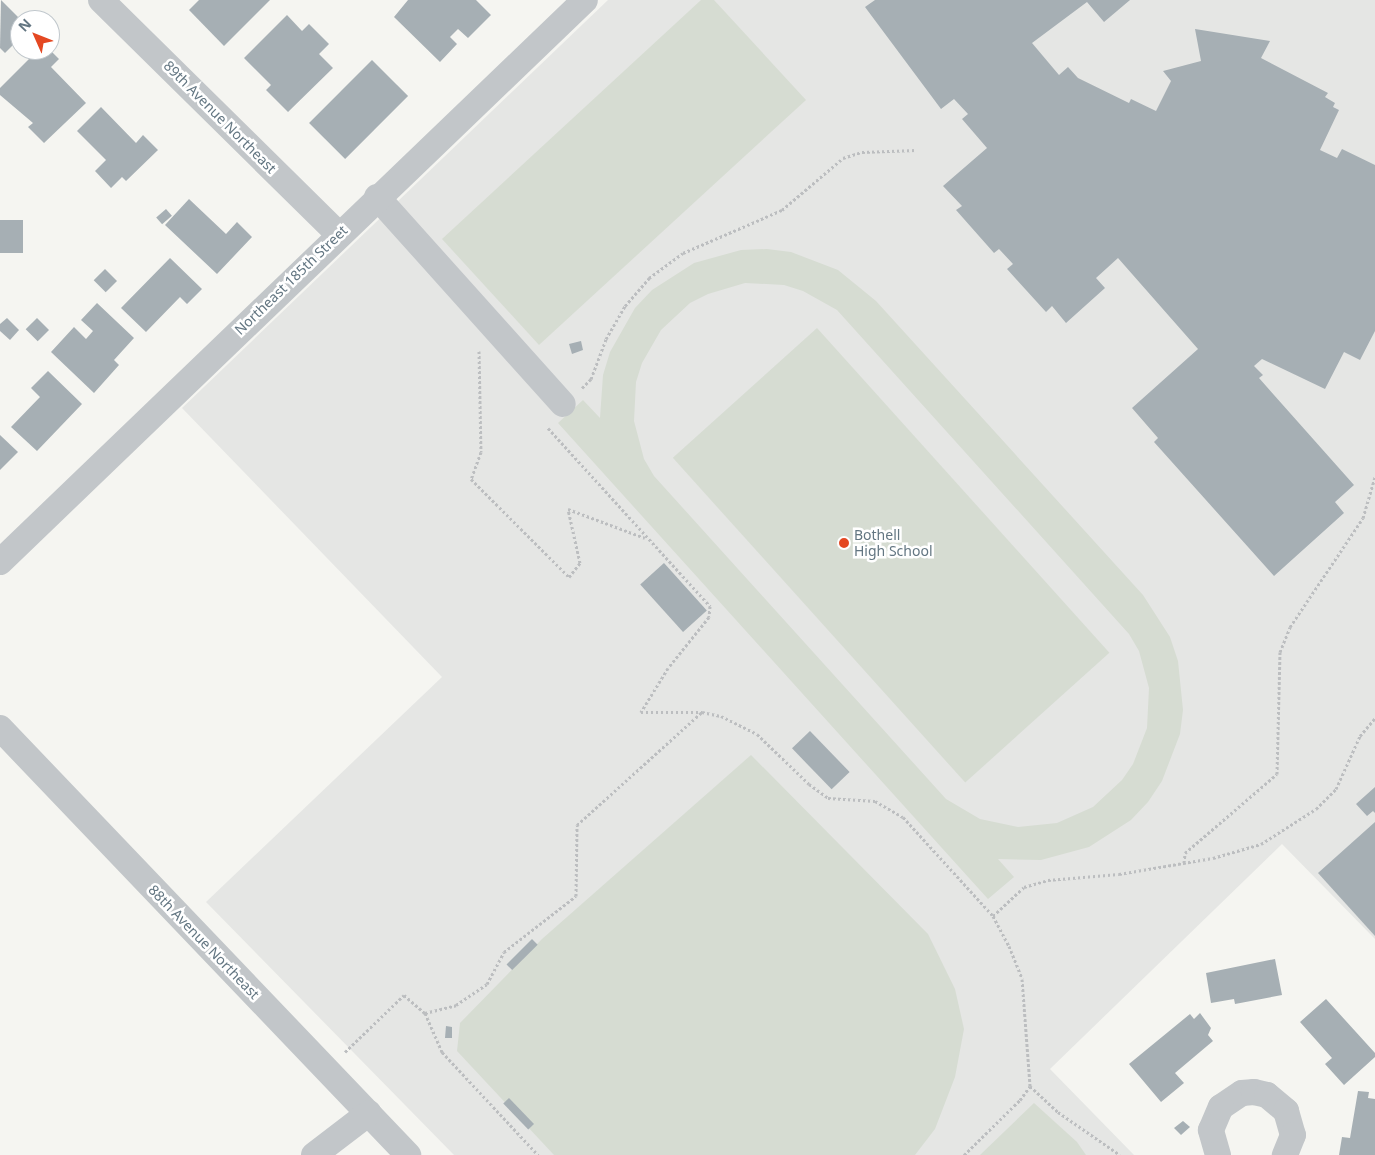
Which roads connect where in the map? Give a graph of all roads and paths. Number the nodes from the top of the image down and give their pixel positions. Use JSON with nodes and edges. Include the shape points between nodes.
{"nodes":[{"id":1,"x":107,"y":2,"type":"edge"},
{"id":2,"x":570,"y":5,"type":"edge"},
{"id":3,"x":916,"y":150,"type":"dead end"},
{"id":4,"x":377,"y":197,"type":"junction"},
{"id":5,"x":338,"y":234,"type":"junction"},
{"id":6,"x":478,"y":310,"type":"junction"},
{"id":7,"x":563,"y":404,"type":"junction"},
{"id":8,"x":1375,"y":477,"type":"edge"},
{"id":9,"x":646,"y":538,"type":"junction"},
{"id":10,"x":0,"y":562,"type":"edge"},
{"id":11,"x":702,"y":712,"type":"junction"},
{"id":12,"x":1375,"y":718,"type":"edge"},
{"id":13,"x":0,"y":728,"type":"edge"},
{"id":14,"x":1184,"y":863,"type":"junction"},
{"id":15,"x":993,"y":916,"type":"junction"},
{"id":16,"x":425,"y":1013,"type":"junction"},
{"id":17,"x":330,"y":1072,"type":"junction"},
{"id":18,"x":1030,"y":1086,"type":"junction"},
{"id":19,"x":368,"y":1113,"type":"junction"},
{"id":20,"x":314,"y":1155,"type":"edge"},
{"id":21,"x":408,"y":1155,"type":"edge"},
{"id":22,"x":538,"y":1155,"type":"edge"},
{"id":23,"x":964,"y":1155,"type":"edge"},
{"id":24,"x":1120,"y":1155,"type":"edge"},
{"id":25,"x":1218,"y":1155,"type":"edge"},
{"id":26,"x":1285,"y":1155,"type":"edge"}],
"edges":[{"from":1,"to":5,"type":"street","name":"89th Avenue Northeast"},
{"from":2,"to":4,"type":"street","name":"Northeast 185th Street"},
{"from":3,"to":7,"type":"path","via":[[862,152],[843,158],[782,210],[683,253],[650,278],[625,306],[606,339],[592,379]]},
{"from":4,"to":5,"type":"street","name":"Northeast 185th Street"},
{"from":4,"to":6,"type":"street"},
{"from":5,"to":10,"type":"street","name":"Northeast 185th Street"},
{"from":6,"to":7,"type":"street"},
{"from":6,"to":9,"type":"path","via":[[481,452],[471,478],[569,577],[580,563],[568,510]]},
{"from":7,"to":9,"type":"path","via":[[543,422]]},
{"from":8,"to":14,"type":"path","via":[[1363,518],[1290,627],[1280,652],[1277,774],[1185,853]]},
{"from":9,"to":11,"type":"path","via":[[710,606],[709,617],[668,668],[641,712]]},
{"from":11,"to":15,"type":"path","via":[[721,716],[757,734],[828,798],[875,801],[903,817]]},
{"from":11,"to":16,"type":"path","via":[[577,825],[576,896],[504,952],[487,984],[456,1005]]},
{"from":12,"to":14,"type":"path","via":[[1360,736],[1336,788],[1316,809],[1261,844]]},
{"from":13,"to":17,"type":"street","name":"88th Avenue Northeast"},
{"from":14,"to":15,"type":"path","via":[[1119,874],[1048,880],[1024,887]]},
{"from":15,"to":18,"type":"path","via":[[1022,979]]},
{"from":16,"to":17,"type":"path","via":[[404,995],[351,1046]]},
{"from":16,"to":22,"type":"path","via":[[442,1052]]},
{"from":17,"to":19,"type":"street","name":"88th Avenue Northeast"},
{"from":18,"to":23,"type":"path"},
{"from":18,"to":24,"type":"path","via":[[1058,1112]]},
{"from":19,"to":20,"type":"street"},
{"from":19,"to":21,"type":"street","name":"88th Avenue Northeast"},
{"from":25,"to":26,"type":"street","via":[[1212,1130],[1221,1107],[1242,1093],[1254,1092],[1267,1095],[1286,1111],[1292,1135]]}]}
